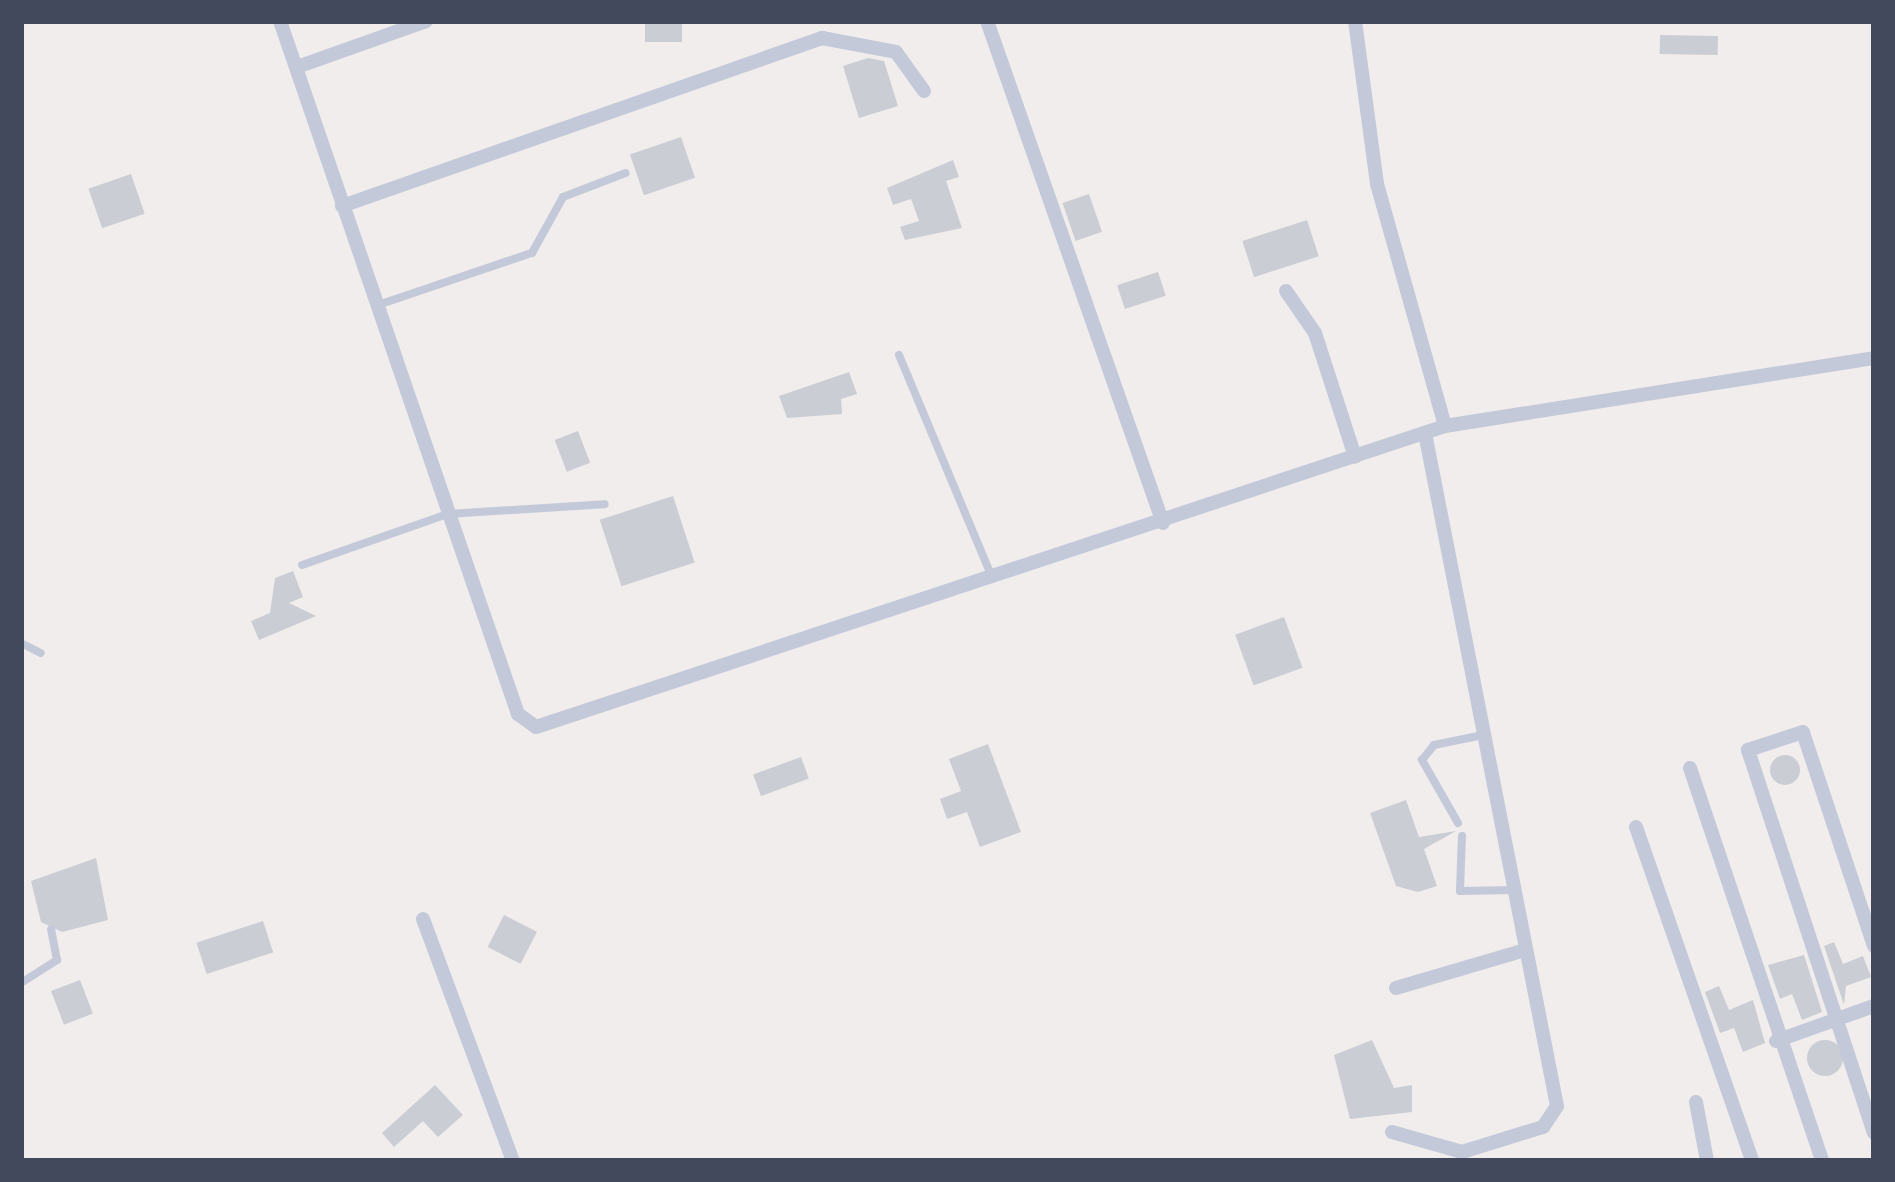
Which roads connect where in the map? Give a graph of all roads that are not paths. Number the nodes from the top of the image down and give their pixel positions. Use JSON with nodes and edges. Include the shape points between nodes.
{"nodes":[{"id":1,"x":280,"y":21,"type":"edge"},
{"id":2,"x":426,"y":21,"type":"edge"},
{"id":3,"x":987,"y":21,"type":"edge"},
{"id":4,"x":1355,"y":21,"type":"edge"},
{"id":5,"x":297,"y":67,"type":"junction"},
{"id":6,"x":924,"y":91,"type":"dead end"},
{"id":7,"x":626,"y":173,"type":"dead end"},
{"id":8,"x":342,"y":206,"type":"junction"},
{"id":9,"x":1286,"y":291,"type":"dead end"},
{"id":10,"x":375,"y":306,"type":"junction"},
{"id":11,"x":899,"y":355,"type":"dead end"},
{"id":12,"x":1874,"y":358,"type":"edge"},
{"id":13,"x":1445,"y":426,"type":"junction"},
{"id":14,"x":1424,"y":433,"type":"junction"},
{"id":15,"x":1355,"y":457,"type":"junction"},
{"id":16,"x":605,"y":504,"type":"dead end"},
{"id":17,"x":448,"y":514,"type":"junction"},
{"id":18,"x":1163,"y":523,"type":"junction"},
{"id":19,"x":302,"y":565,"type":"dead end"},
{"id":20,"x":993,"y":580,"type":"junction"},
{"id":21,"x":21,"y":643,"type":"edge"},
{"id":22,"x":41,"y":653,"type":"dead end"},
{"id":23,"x":1483,"y":735,"type":"junction"},
{"id":24,"x":1690,"y":768,"type":"dead end"},
{"id":25,"x":1458,"y":823,"type":"dead end"},
{"id":26,"x":1636,"y":827,"type":"dead end"},
{"id":27,"x":1462,"y":836,"type":"dead end"},
{"id":28,"x":1513,"y":890,"type":"junction"},
{"id":29,"x":423,"y":919,"type":"dead end"},
{"id":30,"x":51,"y":930,"type":"dead end"},
{"id":31,"x":1874,"y":946,"type":"edge"},
{"id":32,"x":1525,"y":950,"type":"junction"},
{"id":33,"x":21,"y":983,"type":"edge"},
{"id":34,"x":1396,"y":988,"type":"dead end"},
{"id":35,"x":1874,"y":1006,"type":"edge"},
{"id":36,"x":1832,"y":1022,"type":"junction"},
{"id":37,"x":1776,"y":1041,"type":"junction"},
{"id":38,"x":1696,"y":1102,"type":"dead end"},
{"id":39,"x":1392,"y":1132,"type":"dead end"},
{"id":40,"x":1874,"y":1132,"type":"edge"},
{"id":41,"x":514,"y":1161,"type":"edge"},
{"id":42,"x":1707,"y":1161,"type":"edge"},
{"id":43,"x":1752,"y":1161,"type":"edge"},
{"id":44,"x":1822,"y":1161,"type":"edge"}],
"edges":[{"from":1,"to":5,"type":"street"},
{"from":2,"to":5,"type":"street"},
{"from":3,"to":18,"type":"street"},
{"from":4,"to":13,"type":"street","via":[[1377,184]]},
{"from":5,"to":8,"type":"street"},
{"from":6,"to":8,"type":"street","via":[[896,52],[822,38]]},
{"from":7,"to":10,"type":"lane","via":[[562,197],[532,253]]},
{"from":8,"to":10,"type":"street"},
{"from":9,"to":15,"type":"street","via":[[1315,333]]},
{"from":10,"to":17,"type":"street"},
{"from":11,"to":20,"type":"lane"},
{"from":12,"to":13,"type":"street"},
{"from":13,"to":14,"type":"street"},
{"from":14,"to":15,"type":"street"},
{"from":14,"to":23,"type":"street"},
{"from":15,"to":18,"type":"street"},
{"from":16,"to":17,"type":"lane"},
{"from":17,"to":19,"type":"lane"},
{"from":17,"to":20,"type":"street","via":[[518,714],[536,727]]},
{"from":18,"to":20,"type":"street"},
{"from":21,"to":22,"type":"lane"},
{"from":23,"to":25,"type":"lane","via":[[1434,745],[1422,760]]},
{"from":23,"to":28,"type":"street"},
{"from":24,"to":37,"type":"street"},
{"from":26,"to":43,"type":"street"},
{"from":27,"to":28,"type":"lane","via":[[1460,891]]},
{"from":28,"to":32,"type":"street"},
{"from":29,"to":41,"type":"street"},
{"from":30,"to":33,"type":"lane","via":[[57,960]]},
{"from":31,"to":36,"type":"street","via":[[1803,732],[1748,750]]},
{"from":32,"to":34,"type":"street"},
{"from":32,"to":39,"type":"street","via":[[1552,1121],[1462,1152]]},
{"from":35,"to":36,"type":"street"},
{"from":36,"to":37,"type":"street"},
{"from":36,"to":40,"type":"street"},
{"from":37,"to":44,"type":"street"},
{"from":38,"to":42,"type":"street"}]}
